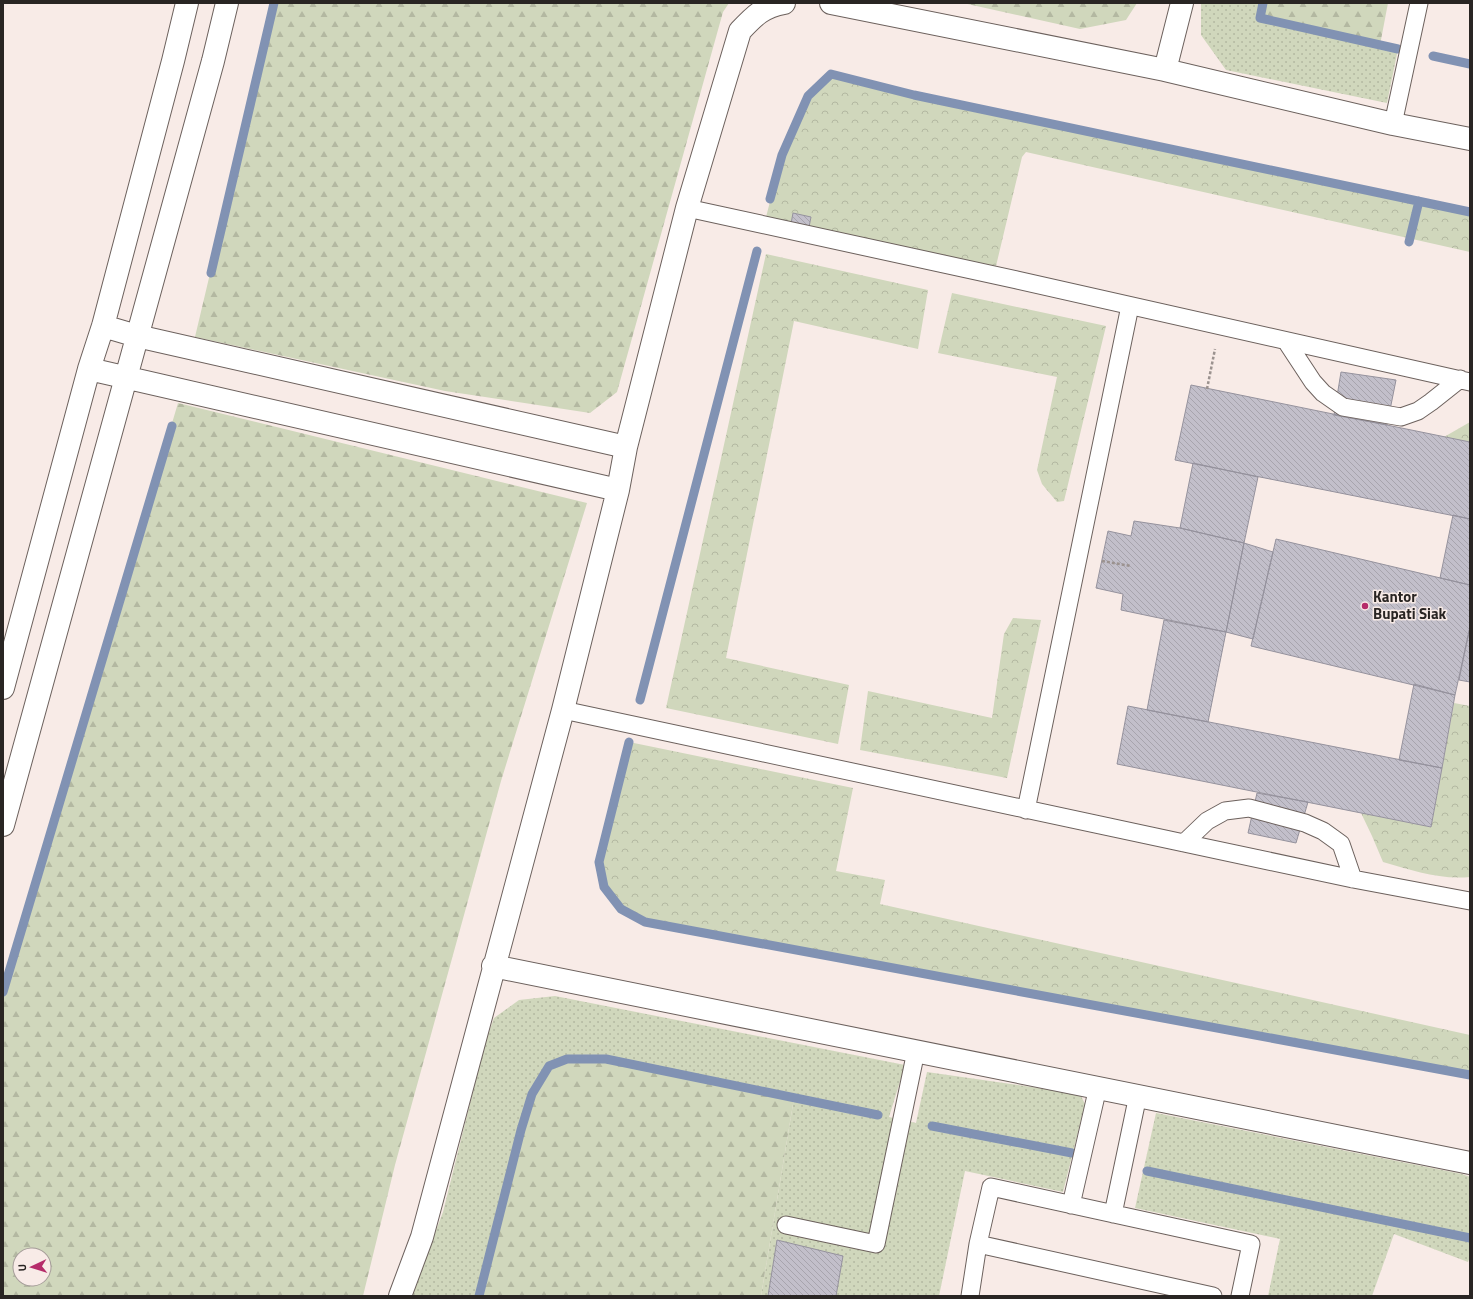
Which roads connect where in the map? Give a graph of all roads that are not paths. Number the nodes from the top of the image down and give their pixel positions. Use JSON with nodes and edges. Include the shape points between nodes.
{"nodes":[{"id":1,"x":186,"y":3,"type":"edge"},
{"id":2,"x":227,"y":3,"type":"edge"},
{"id":3,"x":784,"y":3,"type":"edge"},
{"id":4,"x":831,"y":3,"type":"edge"},
{"id":5,"x":1182,"y":3,"type":"edge"},
{"id":6,"x":1419,"y":3,"type":"edge"},
{"id":7,"x":1165,"y":70,"type":"junction"},
{"id":8,"x":1393,"y":124,"type":"junction"},
{"id":9,"x":1470,"y":140,"type":"edge"},
{"id":10,"x":687,"y":208,"type":"junction"},
{"id":11,"x":1130,"y":306,"type":"junction"},
{"id":12,"x":103,"y":326,"type":"junction"},
{"id":13,"x":137,"y":336,"type":"junction"},
{"id":14,"x":1286,"y":340,"type":"junction"},
{"id":15,"x":90,"y":369,"type":"junction"},
{"id":16,"x":126,"y":378,"type":"junction"},
{"id":17,"x":1465,"y":380,"type":"edge"},
{"id":18,"x":626,"y":447,"type":"junction"},
{"id":19,"x":618,"y":490,"type":"junction"},
{"id":20,"x":3,"y":688,"type":"edge"},
{"id":21,"x":563,"y":710,"type":"junction"},
{"id":22,"x":1026,"y":810,"type":"junction"},
{"id":23,"x":3,"y":825,"type":"edge"},
{"id":24,"x":1184,"y":843,"type":"junction"},
{"id":25,"x":1353,"y":879,"type":"junction"},
{"id":26,"x":1470,"y":901,"type":"edge"},
{"id":27,"x":493,"y":966,"type":"junction"},
{"id":28,"x":916,"y":1050,"type":"junction"},
{"id":29,"x":1098,"y":1087,"type":"junction"},
{"id":30,"x":1138,"y":1095,"type":"junction"},
{"id":31,"x":1470,"y":1163,"type":"edge"},
{"id":32,"x":1071,"y":1205,"type":"junction"},
{"id":33,"x":1113,"y":1214,"type":"junction"},
{"id":34,"x":786,"y":1225,"type":"dead end"},
{"id":35,"x":978,"y":1244,"type":"junction"},
{"id":36,"x":400,"y":1296,"type":"edge"},
{"id":37,"x":970,"y":1296,"type":"edge"},
{"id":38,"x":1213,"y":1296,"type":"edge"},
{"id":39,"x":1240,"y":1296,"type":"edge"}],
"edges":[{"from":1,"to":12,"type":"street"},
{"from":2,"to":13,"type":"street"},
{"from":3,"to":10,"type":"street","via":[[756,14],[740,31]]},
{"from":4,"to":7,"type":"street"},
{"from":5,"to":7,"type":"street"},
{"from":6,"to":8,"type":"lane"},
{"from":7,"to":8,"type":"street"},
{"from":8,"to":9,"type":"street"},
{"from":10,"to":11,"type":"lane"},
{"from":10,"to":18,"type":"street"},
{"from":11,"to":14,"type":"lane"},
{"from":11,"to":22,"type":"lane"},
{"from":12,"to":13,"type":"street"},
{"from":12,"to":15,"type":"street"},
{"from":13,"to":16,"type":"street"},
{"from":13,"to":18,"type":"street"},
{"from":14,"to":17,"type":"lane"},
{"from":14,"to":17,"type":"lane","via":[[1313,382],[1323,393],[1343,407],[1400,417],[1418,411]]},
{"from":15,"to":16,"type":"street"},
{"from":15,"to":20,"type":"street"},
{"from":16,"to":19,"type":"street"},
{"from":16,"to":23,"type":"street"},
{"from":18,"to":19,"type":"street"},
{"from":19,"to":21,"type":"street"},
{"from":21,"to":22,"type":"lane"},
{"from":21,"to":27,"type":"street"},
{"from":22,"to":24,"type":"lane"},
{"from":24,"to":25,"type":"lane"},
{"from":24,"to":25,"type":"lane","via":[[1208,821],[1225,811],[1249,808],[1305,823],[1323,831],[1341,844]]},
{"from":25,"to":26,"type":"lane"},
{"from":27,"to":28,"type":"street"},
{"from":27,"to":36,"type":"street","via":[[422,1237]]},
{"from":28,"to":29,"type":"street"},
{"from":28,"to":34,"type":"lane","via":[[876,1244]]},
{"from":29,"to":30,"type":"street"},
{"from":29,"to":32,"type":"lane"},
{"from":30,"to":31,"type":"street"},
{"from":30,"to":33,"type":"lane"},
{"from":32,"to":33,"type":"lane"},
{"from":32,"to":35,"type":"lane","via":[[991,1187]]},
{"from":33,"to":39,"type":"lane","via":[[1251,1244]]},
{"from":35,"to":37,"type":"lane"},
{"from":35,"to":38,"type":"lane"}]}
